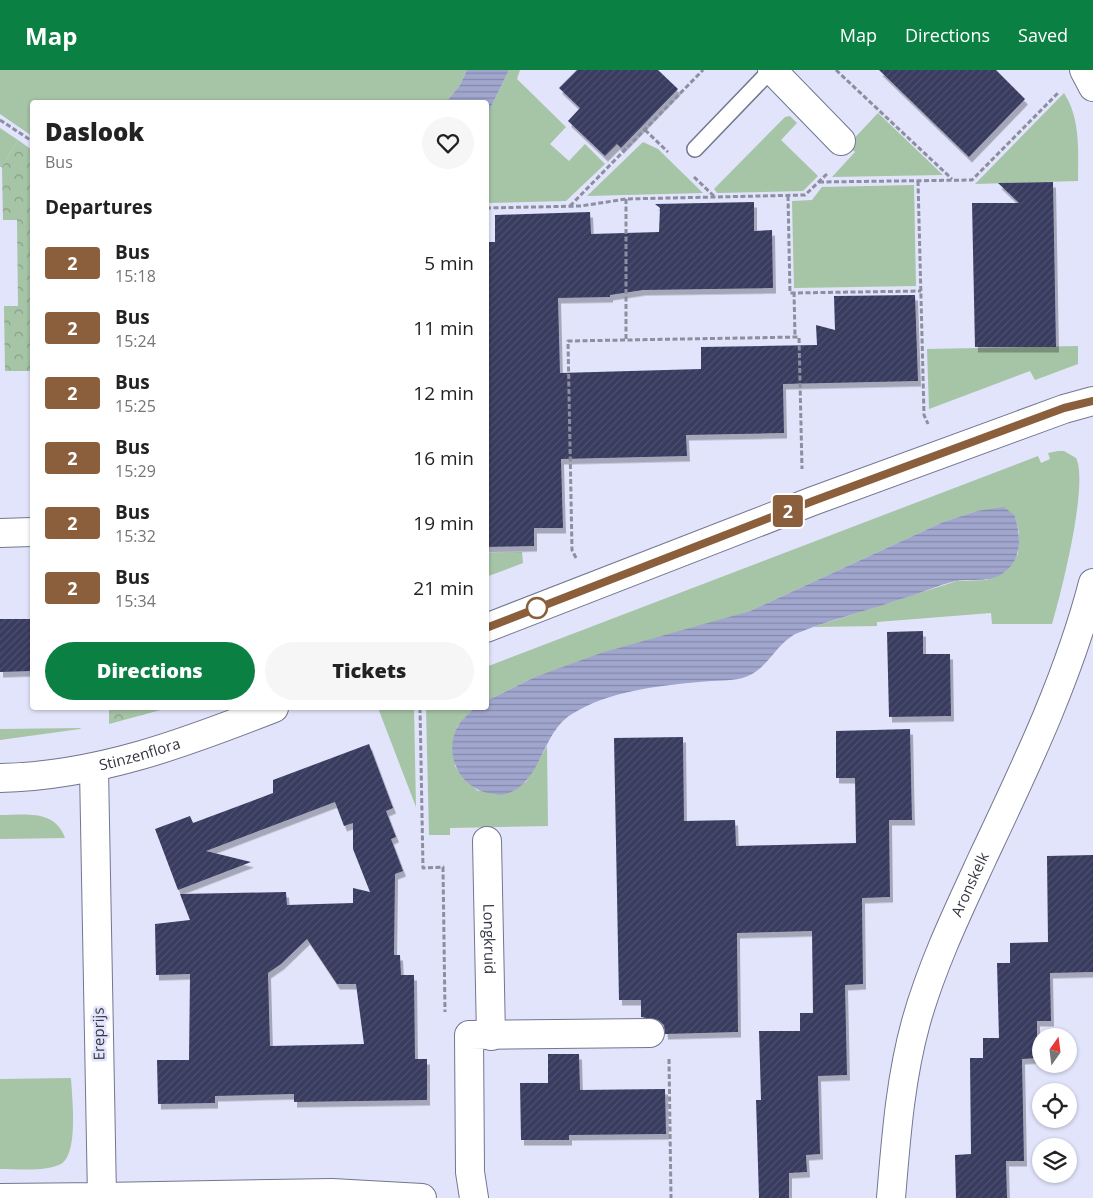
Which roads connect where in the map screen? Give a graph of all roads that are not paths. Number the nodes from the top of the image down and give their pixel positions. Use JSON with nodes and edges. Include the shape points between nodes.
{"nodes":[{"id":1,"x":771,"y":70,"type":"edge"},
{"id":2,"x":1084,"y":70,"type":"edge"},
{"id":3,"x":1093,"y":87,"type":"edge"},
{"id":4,"x":841,"y":141,"type":"dead end"},
{"id":5,"x":694,"y":149,"type":"dead end"},
{"id":6,"x":1093,"y":401,"type":"edge"},
{"id":7,"x":30,"y":532,"type":"edge"},
{"id":8,"x":0,"y":533,"type":"edge"},
{"id":9,"x":1093,"y":583,"type":"edge"},
{"id":10,"x":489,"y":627,"type":"edge"},
{"id":11,"x":269,"y":710,"type":"edge"},
{"id":12,"x":94,"y":768,"type":"junction"},
{"id":13,"x":0,"y":778,"type":"edge"},
{"id":14,"x":487,"y":841,"type":"dead end"},
{"id":15,"x":650,"y":1033,"type":"road end"},
{"id":16,"x":480,"y":1035,"type":"junction"},
{"id":17,"x":102,"y":1197,"type":"junction"},
{"id":18,"x":0,"y":1198,"type":"edge"},
{"id":19,"x":422,"y":1198,"type":"edge"},
{"id":20,"x":474,"y":1198,"type":"edge"},
{"id":21,"x":891,"y":1198,"type":"edge"}],
"edges":[{"from":1,"to":4,"type":"street"},
{"from":1,"to":5,"type":"lane"},
{"from":2,"to":3,"type":"street"},
{"from":6,"to":10,"type":"street","via":[[1064,408],[813,501]]},
{"from":7,"to":8,"type":"street"},
{"from":9,"to":21,"type":"street","name":"Aronskelk","via":[[1068,666],[953,923],[916,1021],[904,1073]]},
{"from":11,"to":12,"type":"street","name":"Stinzenflora","via":[[192,740]]},
{"from":12,"to":13,"type":"street","name":"Stinzenflora","via":[[54,776]]},
{"from":12,"to":17,"type":"street","name":"Ereprijs"},
{"from":14,"to":16,"type":"street","name":"Longkruid"},
{"from":15,"to":16,"type":"street"},
{"from":16,"to":20,"type":"street","name":"Longkruid","via":[[470,1172]]},
{"from":17,"to":18,"type":"street"},
{"from":17,"to":19,"type":"street","via":[[332,1193]]}]}
